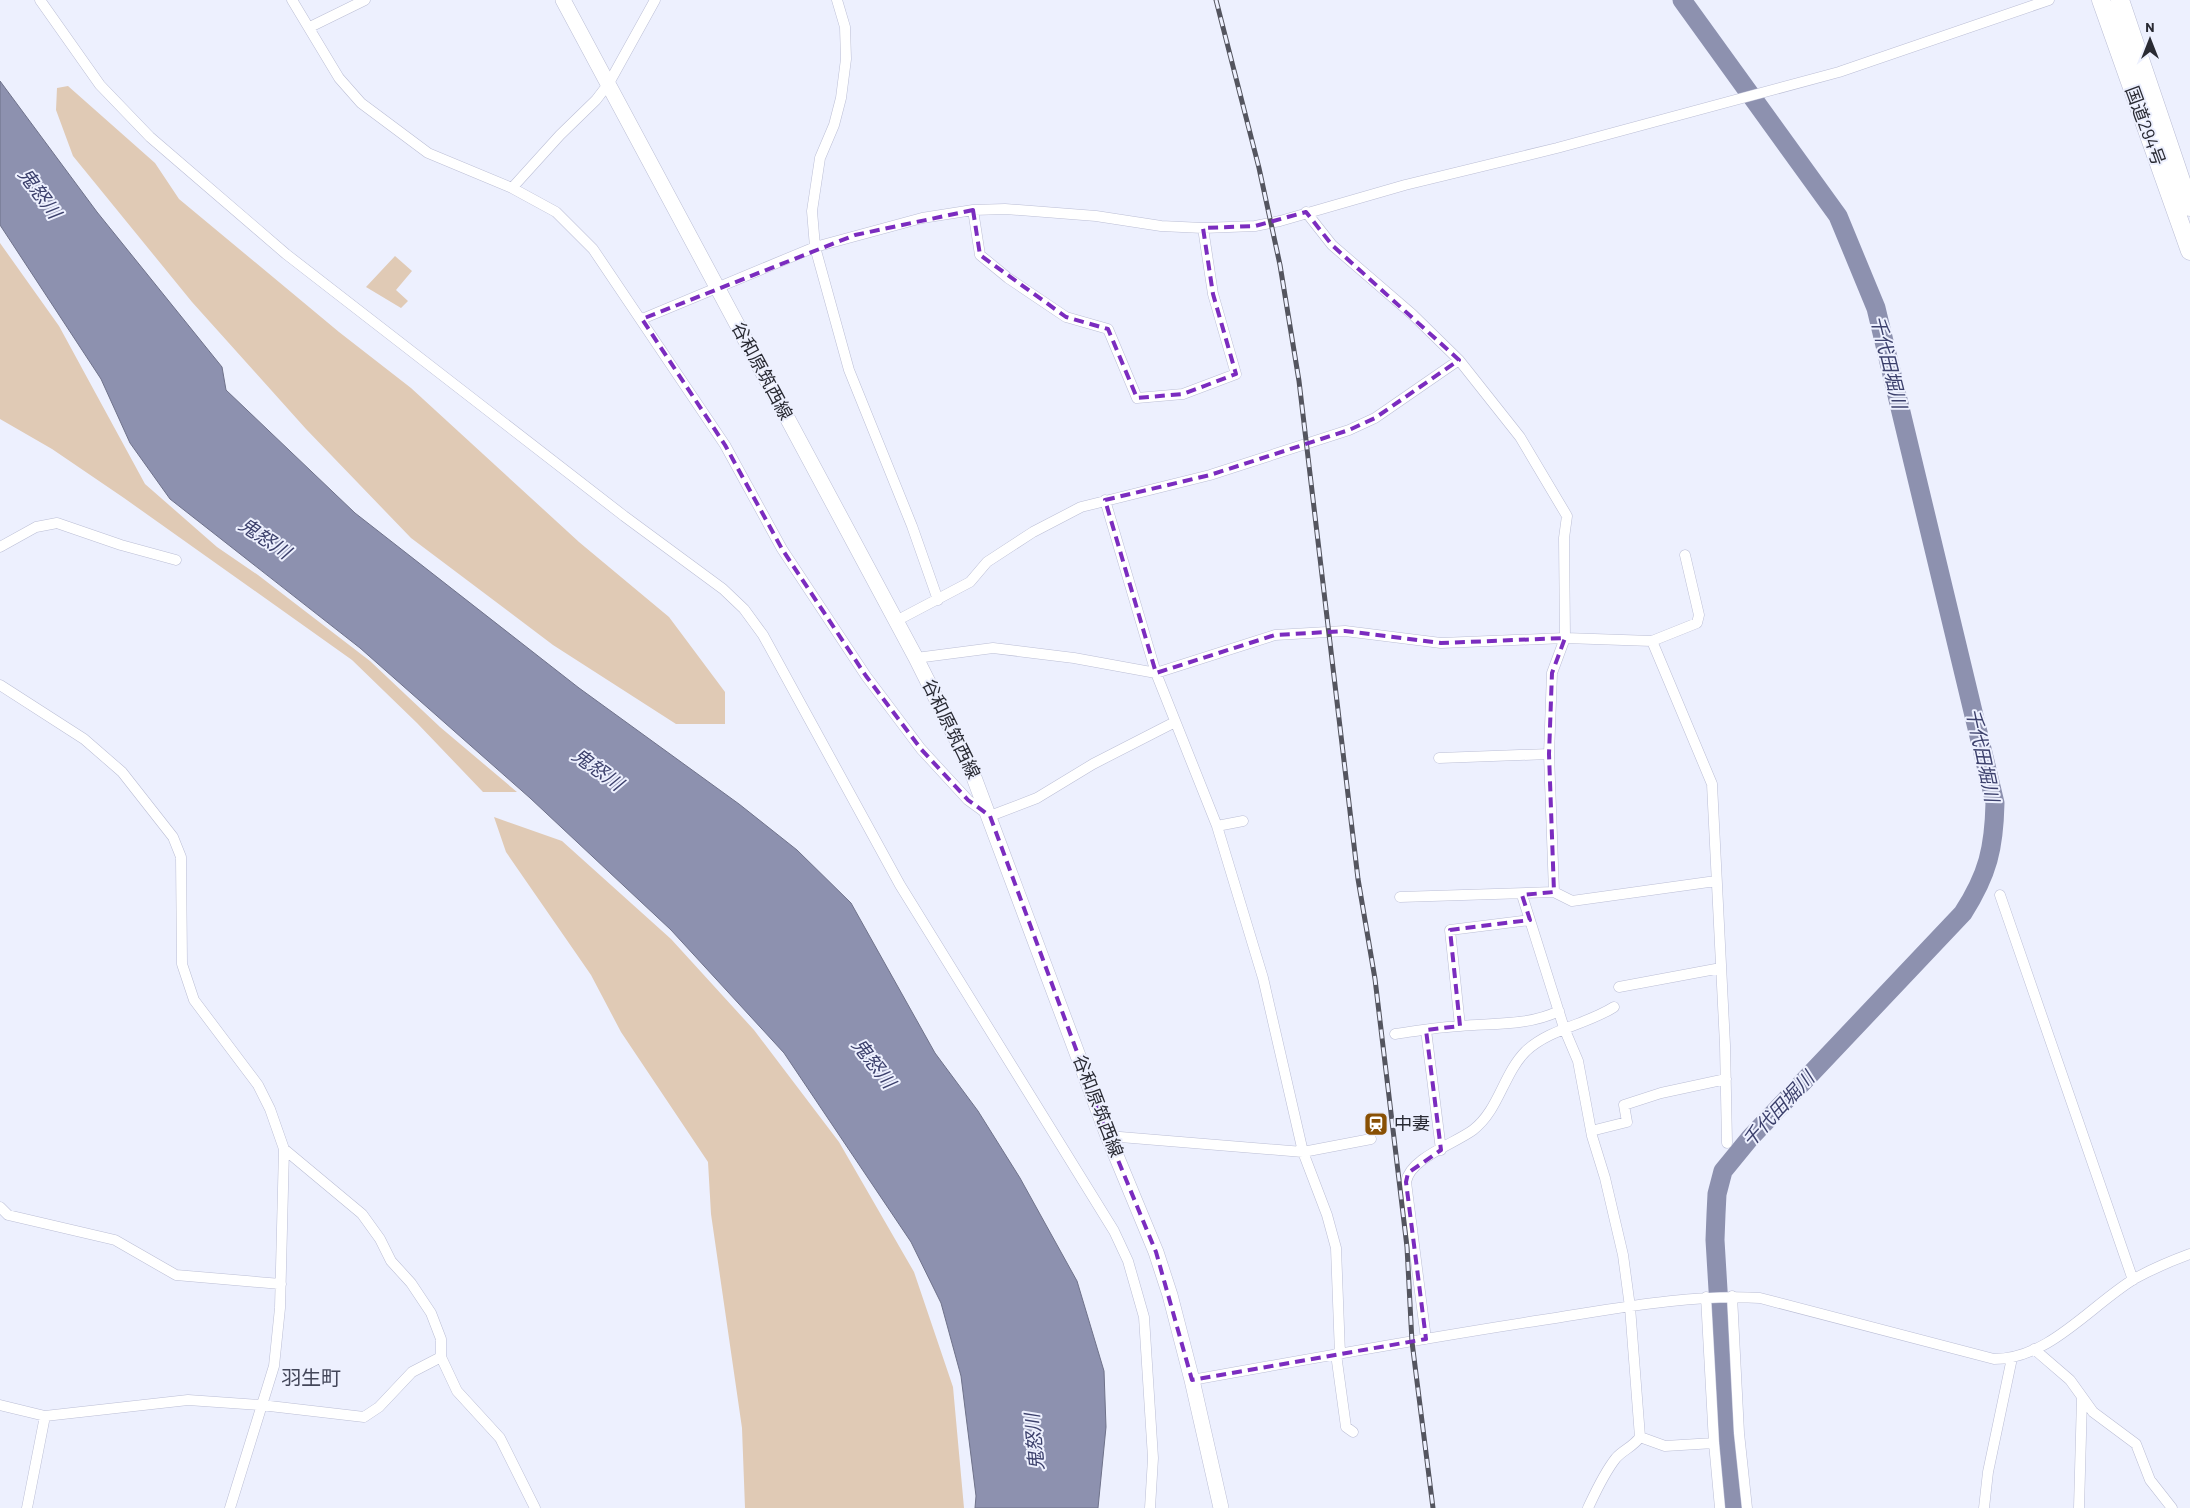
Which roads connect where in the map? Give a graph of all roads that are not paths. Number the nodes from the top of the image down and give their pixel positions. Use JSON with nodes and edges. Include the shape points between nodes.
{"nodes":[{"id":1,"x":40,"y":0,"type":"edge"},
{"id":2,"x":292,"y":0,"type":"edge"},
{"id":3,"x":365,"y":0,"type":"edge"},
{"id":4,"x":563,"y":0,"type":"edge"},
{"id":5,"x":655,"y":0,"type":"edge"},
{"id":6,"x":836,"y":0,"type":"edge"},
{"id":7,"x":2049,"y":0,"type":"edge"},
{"id":8,"x":2101,"y":0,"type":"edge"},
{"id":9,"x":2120,"y":0,"type":"edge"},
{"id":10,"x":310,"y":27,"type":"junction"},
{"id":11,"x":609,"y":84,"type":"junction"},
{"id":12,"x":512,"y":188,"type":"junction"},
{"id":13,"x":2190,"y":206,"type":"edge"},
{"id":14,"x":973,"y":210,"type":"junction"},
{"id":15,"x":1306,"y":212,"type":"junction"},
{"id":16,"x":1203,"y":228,"type":"junction"},
{"id":17,"x":815,"y":247,"type":"junction"},
{"id":18,"x":2190,"y":251,"type":"edge"},
{"id":19,"x":718,"y":288,"type":"junction"},
{"id":20,"x":642,"y":319,"type":"junction"},
{"id":21,"x":1459,"y":360,"type":"junction"},
{"id":22,"x":1105,"y":500,"type":"junction"},
{"id":23,"x":0,"y":547,"type":"edge"},
{"id":24,"x":1685,"y":555,"type":"dead end"},
{"id":25,"x":176,"y":560,"type":"dead end"},
{"id":26,"x":938,"y":600,"type":"junction"},
{"id":27,"x":896,"y":621,"type":"junction"},
{"id":28,"x":1565,"y":638,"type":"junction"},
{"id":29,"x":1652,"y":641,"type":"junction"},
{"id":30,"x":916,"y":658,"type":"junction"},
{"id":31,"x":1156,"y":673,"type":"junction"},
{"id":32,"x":0,"y":685,"type":"edge"},
{"id":33,"x":1175,"y":722,"type":"junction"},
{"id":34,"x":1549,"y":754,"type":"junction"},
{"id":35,"x":1439,"y":758,"type":"dead end"},
{"id":36,"x":990,"y":816,"type":"junction"},
{"id":37,"x":1243,"y":821,"type":"dead end"},
{"id":38,"x":1216,"y":826,"type":"junction"},
{"id":39,"x":1716,"y":881,"type":"junction"},
{"id":40,"x":1554,"y":892,"type":"junction"},
{"id":41,"x":1522,"y":895,"type":"junction"},
{"id":42,"x":2000,"y":895,"type":"dead end"},
{"id":43,"x":1400,"y":897,"type":"dead end"},
{"id":44,"x":1530,"y":920,"type":"junction"},
{"id":45,"x":1721,"y":968,"type":"junction"},
{"id":46,"x":1619,"y":987,"type":"dead end"},
{"id":47,"x":1614,"y":1007,"type":"dead end"},
{"id":48,"x":1559,"y":1010,"type":"junction"},
{"id":49,"x":1460,"y":1026,"type":"junction"},
{"id":50,"x":1564,"y":1028,"type":"junction"},
{"id":51,"x":1426,"y":1030,"type":"junction"},
{"id":52,"x":1395,"y":1034,"type":"dead end"},
{"id":53,"x":1726,"y":1078,"type":"junction"},
{"id":54,"x":1591,"y":1131,"type":"junction"},
{"id":55,"x":1108,"y":1136,"type":"junction"},
{"id":56,"x":1371,"y":1139,"type":"dead end"},
{"id":57,"x":1727,"y":1143,"type":"dead end"},
{"id":58,"x":284,"y":1148,"type":"junction"},
{"id":59,"x":1441,"y":1150,"type":"junction"},
{"id":60,"x":1303,"y":1152,"type":"junction"},
{"id":61,"x":0,"y":1207,"type":"edge"},
{"id":62,"x":2190,"y":1254,"type":"edge"},
{"id":63,"x":2133,"y":1280,"type":"junction"},
{"id":64,"x":281,"y":1284,"type":"junction"},
{"id":65,"x":1732,"y":1296,"type":"junction"},
{"id":66,"x":1706,"y":1297,"type":"junction"},
{"id":67,"x":1630,"y":1307,"type":"junction"},
{"id":68,"x":1426,"y":1339,"type":"junction"},
{"id":69,"x":2034,"y":1349,"type":"junction"},
{"id":70,"x":1338,"y":1354,"type":"junction"},
{"id":71,"x":441,"y":1357,"type":"junction"},
{"id":72,"x":2012,"y":1358,"type":"junction"},
{"id":73,"x":1192,"y":1380,"type":"junction"},
{"id":74,"x":2082,"y":1398,"type":"junction"},
{"id":75,"x":0,"y":1405,"type":"edge"},
{"id":76,"x":261,"y":1405,"type":"junction"},
{"id":77,"x":45,"y":1416,"type":"junction"},
{"id":78,"x":1353,"y":1432,"type":"dead end"},
{"id":79,"x":1640,"y":1437,"type":"junction"},
{"id":80,"x":1714,"y":1443,"type":"junction"},
{"id":81,"x":28,"y":1508,"type":"edge"},
{"id":82,"x":230,"y":1508,"type":"edge"},
{"id":83,"x":535,"y":1508,"type":"edge"},
{"id":84,"x":1150,"y":1508,"type":"edge"},
{"id":85,"x":1221,"y":1508,"type":"edge"},
{"id":86,"x":1588,"y":1508,"type":"edge"},
{"id":87,"x":1720,"y":1508,"type":"edge"},
{"id":88,"x":1747,"y":1508,"type":"edge"},
{"id":89,"x":1984,"y":1508,"type":"edge"},
{"id":90,"x":2079,"y":1508,"type":"edge"},
{"id":91,"x":2172,"y":1508,"type":"edge"}],
"edges":[{"from":1,"to":84,"type":"street","via":[[100,85],[165,150],[286,254],[624,516],[724,589],[744,609],[763,635],[900,885],[1114,1231],[1128,1261],[1141,1304],[1148,1358],[1153,1458]]},
{"from":2,"to":10,"type":"street"},
{"from":3,"to":10,"type":"street"},
{"from":4,"to":11,"type":"main road","name":"谷和原筑西線"},
{"from":5,"to":11,"type":"street"},
{"from":6,"to":17,"type":"street","via":[[845,27],[846,58],[842,98],[820,158],[812,211]]},
{"from":7,"to":15,"type":"street","via":[[1839,72]]},
{"from":8,"to":18,"type":"highway","name":"国道294号"},
{"from":9,"to":13,"type":"highway","name":"国道294号"},
{"from":10,"to":12,"type":"street","via":[[339,78],[360,103],[428,153]]},
{"from":11,"to":12,"type":"street"},
{"from":11,"to":19,"type":"main road","name":"谷和原筑西線"},
{"from":12,"to":20,"type":"street","via":[[556,212],[594,249]]},
{"from":14,"to":16,"type":"street","via":[[1005,209],[1096,216],[1161,226]]},
{"from":14,"to":16,"type":"street","via":[[980,255],[1066,317],[1108,329],[1137,398],[1183,394],[1236,374],[1213,294]]},
{"from":14,"to":17,"type":"street","via":[[922,218]]},
{"from":15,"to":16,"type":"street","via":[[1255,226]]},
{"from":15,"to":21,"type":"street","via":[[1332,245],[1412,314]]},
{"from":17,"to":19,"type":"street"},
{"from":17,"to":26,"type":"street","via":[[849,370]]},
{"from":19,"to":20,"type":"street"},
{"from":19,"to":27,"type":"main road","name":"谷和原筑西線"},
{"from":20,"to":36,"type":"street","via":[[725,445],[782,549],[866,676],[921,749],[968,800]]},
{"from":21,"to":22,"type":"street","via":[[1375,418],[1349,430],[1210,475]]},
{"from":21,"to":28,"type":"street","via":[[1520,437],[1567,516],[1564,538]]},
{"from":22,"to":26,"type":"street","via":[[1081,507],[1033,532],[987,562],[970,582]]},
{"from":22,"to":31,"type":"street"},
{"from":23,"to":25,"type":"street","via":[[36,528],[57,523]]},
{"from":24,"to":29,"type":"street","via":[[1699,615],[1697,623]]},
{"from":26,"to":27,"type":"street"},
{"from":27,"to":30,"type":"main road","name":"谷和原筑西線"},
{"from":28,"to":29,"type":"street"},
{"from":28,"to":31,"type":"street","via":[[1441,643],[1345,631],[1275,635]]},
{"from":28,"to":34,"type":"street","via":[[1552,674]]},
{"from":29,"to":39,"type":"street","via":[[1712,784]]},
{"from":30,"to":31,"type":"street","via":[[993,648]]},
{"from":30,"to":36,"type":"main road","name":"谷和原筑西線","via":[[969,764]]},
{"from":31,"to":33,"type":"street"},
{"from":32,"to":58,"type":"street","via":[[84,739],[122,772],[173,837],[180,857],[182,964],[194,1000],[258,1086]]},
{"from":33,"to":36,"type":"street","via":[[1092,764],[1037,798]]},
{"from":33,"to":38,"type":"street"},
{"from":34,"to":35,"type":"street"},
{"from":34,"to":40,"type":"street"},
{"from":36,"to":55,"type":"main road","name":"谷和原筑西線"},
{"from":37,"to":38,"type":"street"},
{"from":38,"to":60,"type":"street","via":[[1263,978]]},
{"from":39,"to":40,"type":"street","via":[[1572,901]]},
{"from":39,"to":45,"type":"street"},
{"from":40,"to":41,"type":"street"},
{"from":41,"to":43,"type":"street"},
{"from":41,"to":44,"type":"street"},
{"from":42,"to":63,"type":"street"},
{"from":44,"to":48,"type":"street"},
{"from":44,"to":49,"type":"street","via":[[1450,930]]},
{"from":45,"to":46,"type":"street"},
{"from":45,"to":53,"type":"street"},
{"from":47,"to":50,"type":"street"},
{"from":48,"to":49,"type":"street","via":[[1510,1023]]},
{"from":48,"to":50,"type":"street"},
{"from":49,"to":51,"type":"street"},
{"from":50,"to":54,"type":"street","via":[[1578,1060]]},
{"from":50,"to":59,"type":"street","via":[[1526,1051],[1514,1066],[1487,1118]]},
{"from":51,"to":52,"type":"street"},
{"from":51,"to":59,"type":"street"},
{"from":53,"to":54,"type":"street","via":[[1624,1105],[1628,1122]]},
{"from":53,"to":57,"type":"street"},
{"from":54,"to":67,"type":"street","via":[[1623,1255]]},
{"from":55,"to":60,"type":"street"},
{"from":55,"to":73,"type":"main road","name":"谷和原筑西線","via":[[1156,1252]]},
{"from":56,"to":60,"type":"street"},
{"from":58,"to":64,"type":"street"},
{"from":58,"to":71,"type":"street","via":[[362,1214],[391,1261],[411,1283],[431,1314],[441,1339]]},
{"from":59,"to":68,"type":"street","via":[[1422,1160],[1408,1173],[1406,1182]]},
{"from":60,"to":70,"type":"street","via":[[1336,1248]]},
{"from":61,"to":64,"type":"street","via":[[8,1215],[115,1240],[176,1275]]},
{"from":62,"to":63,"type":"street"},
{"from":63,"to":69,"type":"street"},
{"from":64,"to":76,"type":"street","via":[[274,1366]]},
{"from":65,"to":66,"type":"street"},
{"from":65,"to":72,"type":"street","via":[[1760,1298],[1994,1359]]},
{"from":65,"to":88,"type":"street","via":[[1739,1433]]},
{"from":66,"to":67,"type":"street"},
{"from":66,"to":80,"type":"street"},
{"from":67,"to":68,"type":"street"},
{"from":67,"to":79,"type":"street"},
{"from":68,"to":70,"type":"street"},
{"from":69,"to":72,"type":"street"},
{"from":69,"to":74,"type":"street","via":[[2070,1380]]},
{"from":70,"to":73,"type":"street"},
{"from":70,"to":78,"type":"street","via":[[1346,1427]]},
{"from":71,"to":76,"type":"street","via":[[412,1372],[379,1407],[364,1417]]},
{"from":71,"to":83,"type":"street","via":[[457,1391],[500,1438]]},
{"from":72,"to":89,"type":"street","via":[[1988,1472]]},
{"from":73,"to":85,"type":"main road","name":"谷和原筑西線"},
{"from":74,"to":90,"type":"street"},
{"from":74,"to":91,"type":"street","via":[[2093,1412],[2136,1444],[2150,1480]]},
{"from":75,"to":77,"type":"street"},
{"from":76,"to":77,"type":"street","via":[[188,1400]]},
{"from":76,"to":82,"type":"street"},
{"from":77,"to":81,"type":"street"},
{"from":79,"to":80,"type":"street","via":[[1665,1446]]},
{"from":79,"to":86,"type":"street","via":[[1634,1446],[1616,1458]]},
{"from":80,"to":87,"type":"street"}]}
